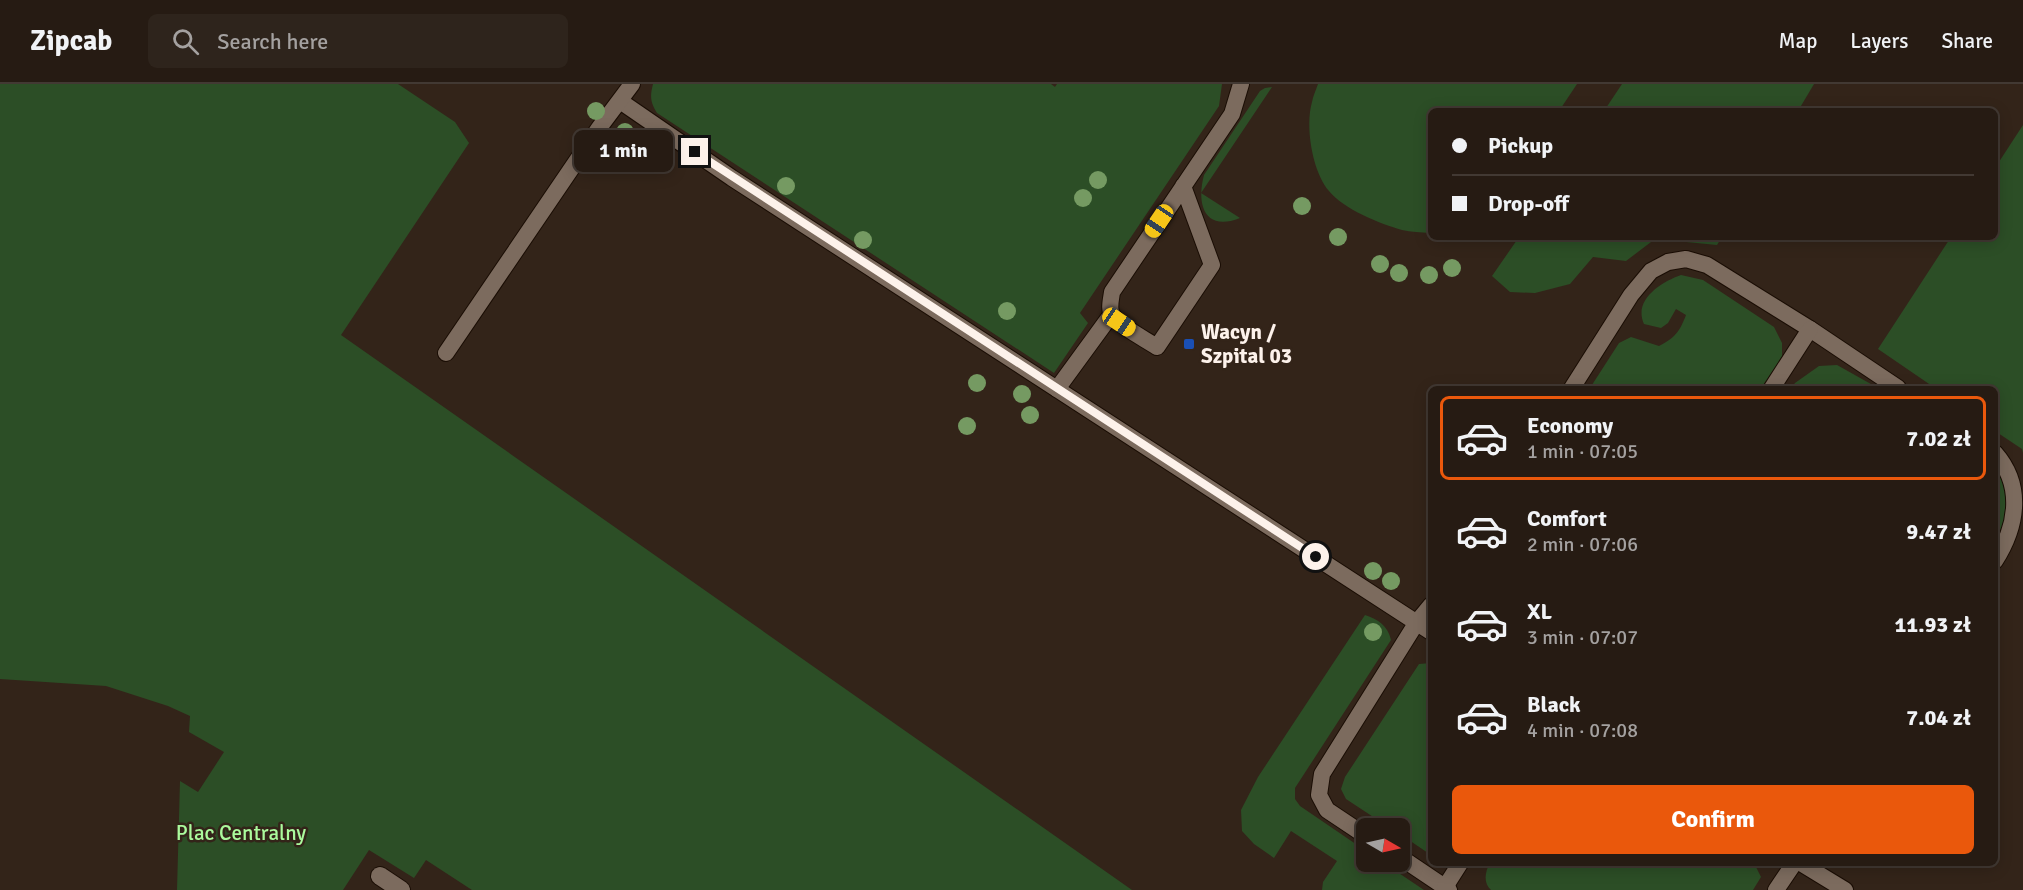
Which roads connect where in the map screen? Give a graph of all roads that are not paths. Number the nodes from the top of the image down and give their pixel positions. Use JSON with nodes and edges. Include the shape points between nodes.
{"nodes":[{"id":1,"x":632,"y":84,"type":"edge"},
{"id":2,"x":1241,"y":84,"type":"edge"},
{"id":3,"x":620,"y":101,"type":"junction"},
{"id":4,"x":1183,"y":186,"type":"junction"},
{"id":5,"x":1112,"y":315,"type":"junction"},
{"id":6,"x":1810,"y":329,"type":"junction"},
{"id":7,"x":446,"y":353,"type":"dead end"},
{"id":8,"x":1573,"y":386,"type":"edge"},
{"id":9,"x":1773,"y":386,"type":"edge"},
{"id":10,"x":1895,"y":386,"type":"edge"},
{"id":11,"x":1058,"y":389,"type":"junction"},
{"id":12,"x":1998,"y":456,"type":"edge"},
{"id":13,"x":1998,"y":556,"type":"edge"},
{"id":14,"x":1424,"y":627,"type":"edge"},
{"id":15,"x":1356,"y":829,"type":"edge"},
{"id":16,"x":1410,"y":864,"type":"edge"},
{"id":17,"x":1459,"y":866,"type":"edge"},
{"id":18,"x":1794,"y":866,"type":"edge"},
{"id":19,"x":1804,"y":866,"type":"edge"},
{"id":20,"x":380,"y":876,"type":"dead end"},
{"id":21,"x":1447,"y":889,"type":"edge"},
{"id":22,"x":401,"y":890,"type":"edge"},
{"id":23,"x":1776,"y":890,"type":"edge"},
{"id":24,"x":1845,"y":890,"type":"edge"}],
"edges":[{"from":1,"to":3,"type":"lane"},
{"from":2,"to":4,"type":"lane","via":[[1232,114]]},
{"from":3,"to":7,"type":"lane"},
{"from":3,"to":11,"type":"lane"},
{"from":4,"to":5,"type":"lane","via":[[1112,292]]},
{"from":4,"to":5,"type":"lane","via":[[1212,265],[1157,347]]},
{"from":5,"to":11,"type":"lane"},
{"from":6,"to":8,"type":"lane","via":[[1707,265],[1686,259],[1668,262],[1651,271],[1631,295]]},
{"from":6,"to":9,"type":"lane"},
{"from":6,"to":10,"type":"lane"},
{"from":11,"to":14,"type":"lane"},
{"from":12,"to":13,"type":"lane","via":[[2010,467],[2021,491],[2018,519]]},
{"from":14,"to":15,"type":"lane","via":[[1322,774],[1319,795],[1327,810]]},
{"from":16,"to":21,"type":"lane"},
{"from":17,"to":21,"type":"lane"},
{"from":18,"to":23,"type":"lane"},
{"from":19,"to":24,"type":"lane"},
{"from":20,"to":22,"type":"street"}]}
